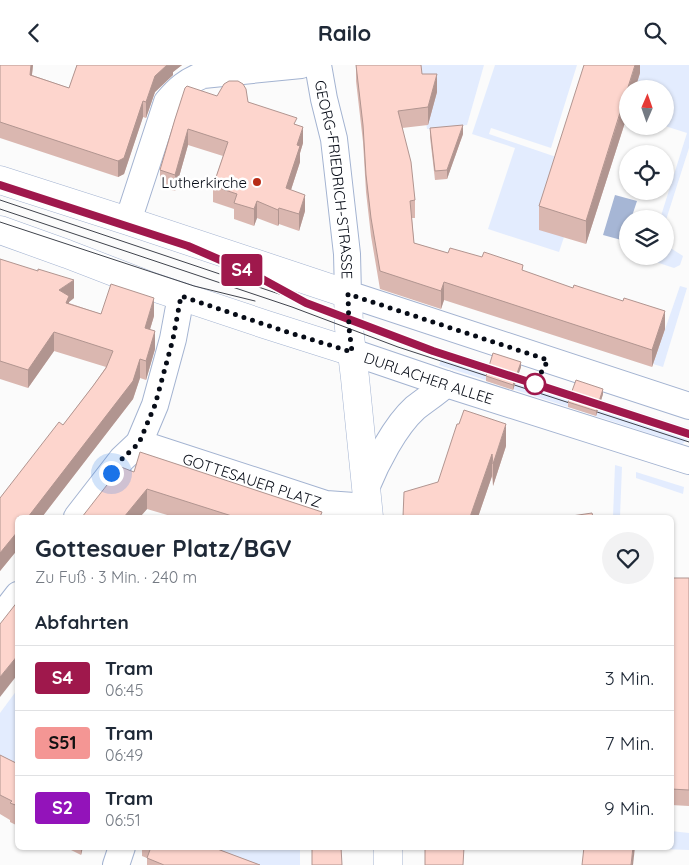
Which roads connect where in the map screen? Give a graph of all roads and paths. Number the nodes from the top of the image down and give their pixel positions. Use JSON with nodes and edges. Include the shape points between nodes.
{"nodes":[{"id":1,"x":301,"y":65,"type":"edge"},
{"id":2,"x":318,"y":65,"type":"edge"},
{"id":3,"x":0,"y":180,"type":"edge"},
{"id":4,"x":128,"y":221,"type":"junction"},
{"id":5,"x":0,"y":230,"type":"edge"},
{"id":6,"x":348,"y":294,"type":"junction"},
{"id":7,"x":181,"y":296,"type":"junction"},
{"id":8,"x":352,"y":352,"type":"junction"},
{"id":9,"x":446,"y":385,"type":"junction"},
{"id":10,"x":689,"y":406,"type":"edge"},
{"id":11,"x":139,"y":443,"type":"junction"},
{"id":12,"x":689,"y":461,"type":"edge"},
{"id":13,"x":368,"y":504,"type":"edge"},
{"id":14,"x":79,"y":515,"type":"edge"},
{"id":15,"x":15,"y":599,"type":"edge"},
{"id":16,"x":0,"y":618,"type":"edge"},
{"id":17,"x":121,"y":850,"type":"edge"},
{"id":18,"x":388,"y":850,"type":"edge"},
{"id":19,"x":116,"y":865,"type":"edge"},
{"id":20,"x":388,"y":865,"type":"edge"}],
"edges":[{"from":1,"to":4,"type":"street","via":[[203,75],[181,88],[166,102]]},
{"from":2,"to":6,"type":"street","name":"GEORG-FRIEDRICH-STRASSE","via":[[334,139],[348,254]]},
{"from":3,"to":4,"type":"main road"},
{"from":4,"to":6,"type":"main road"},
{"from":5,"to":7,"type":"main road","name":"DURLACHER ALLEE"},
{"from":6,"to":8,"type":"main road"},
{"from":6,"to":10,"type":"street"},
{"from":7,"to":8,"type":"main road","name":"DURLACHER ALLEE"},
{"from":7,"to":11,"type":"street","via":[[157,397]]},
{"from":8,"to":9,"type":"street","name":"DURLACHER ALLEE"},
{"from":8,"to":13,"type":"main road"},
{"from":9,"to":12,"type":"street","name":"DURLACHER ALLEE"},
{"from":9,"to":13,"type":"street","via":[[414,409],[393,436],[371,476]]},
{"from":11,"to":13,"type":"street","name":"GOTTESAUER PLATZ","via":[[326,504]]},
{"from":11,"to":14,"type":"street","via":[[122,459]]},
{"from":15,"to":16,"type":"street"},
{"from":17,"to":19,"type":"street"},
{"from":18,"to":20,"type":"main road"}]}
